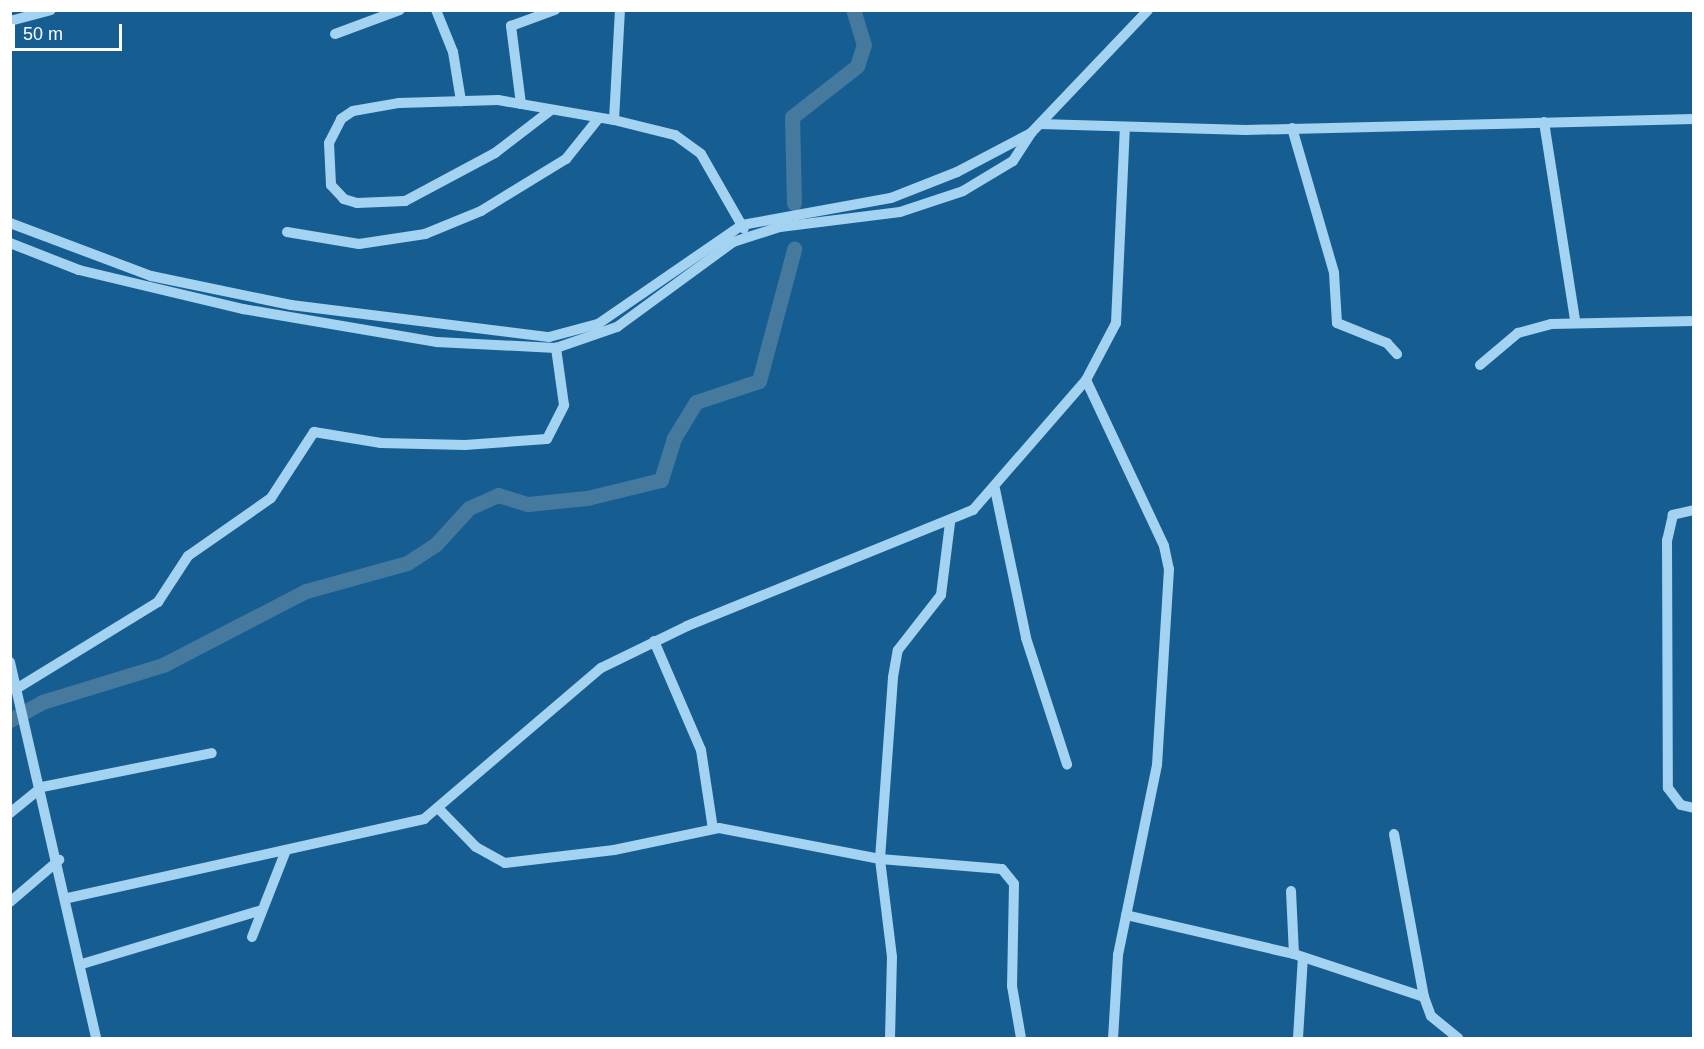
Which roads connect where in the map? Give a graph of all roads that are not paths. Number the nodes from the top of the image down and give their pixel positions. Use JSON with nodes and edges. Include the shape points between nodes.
{"nodes":[{"id":1,"x":51,"y":10,"type":"edge"},
{"id":2,"x":400,"y":10,"type":"edge"},
{"id":3,"x":436,"y":10,"type":"edge"},
{"id":4,"x":555,"y":10,"type":"edge"},
{"id":5,"x":620,"y":10,"type":"edge"},
{"id":6,"x":1148,"y":10,"type":"edge"},
{"id":7,"x":10,"y":21,"type":"edge"},
{"id":8,"x":335,"y":34,"type":"dead end"},
{"id":9,"x":461,"y":101,"type":"junction"},
{"id":10,"x":521,"y":104,"type":"junction"},
{"id":11,"x":551,"y":110,"type":"junction"},
{"id":12,"x":598,"y":119,"type":"junction"},
{"id":13,"x":1694,"y":119,"type":"edge"},
{"id":14,"x":614,"y":120,"type":"junction"},
{"id":15,"x":1544,"y":122,"type":"junction"},
{"id":16,"x":1040,"y":124,"type":"junction"},
{"id":17,"x":1125,"y":128,"type":"junction"},
{"id":18,"x":1292,"y":128,"type":"junction"},
{"id":19,"x":1031,"y":133,"type":"junction"},
{"id":20,"x":10,"y":222,"type":"edge"},
{"id":21,"x":742,"y":225,"type":"junction"},
{"id":22,"x":287,"y":232,"type":"dead end"},
{"id":23,"x":749,"y":237,"type":"junction"},
{"id":24,"x":10,"y":243,"type":"edge"},
{"id":25,"x":1575,"y":321,"type":"junction"},
{"id":26,"x":1694,"y":321,"type":"edge"},
{"id":27,"x":556,"y":348,"type":"junction"},
{"id":28,"x":1397,"y":354,"type":"dead end"},
{"id":29,"x":1480,"y":365,"type":"dead end"},
{"id":30,"x":1086,"y":380,"type":"junction"},
{"id":31,"x":994,"y":489,"type":"junction"},
{"id":32,"x":1694,"y":510,"type":"edge"},
{"id":33,"x":950,"y":523,"type":"junction"},
{"id":34,"x":654,"y":641,"type":"junction"},
{"id":35,"x":10,"y":663,"type":"edge"},
{"id":36,"x":16,"y":688,"type":"junction"},
{"id":37,"x":212,"y":753,"type":"dead end"},
{"id":38,"x":1067,"y":764,"type":"dead end"},
{"id":39,"x":42,"y":787,"type":"junction"},
{"id":40,"x":1694,"y":808,"type":"edge"},
{"id":41,"x":439,"y":809,"type":"junction"},
{"id":42,"x":10,"y":813,"type":"edge"},
{"id":43,"x":713,"y":829,"type":"junction"},
{"id":44,"x":1394,"y":834,"type":"dead end"},
{"id":45,"x":285,"y":853,"type":"junction"},
{"id":46,"x":880,"y":859,"type":"junction"},
{"id":47,"x":59,"y":860,"type":"junction"},
{"id":48,"x":1291,"y":891,"type":"dead end"},
{"id":49,"x":68,"y":898,"type":"junction"},
{"id":50,"x":10,"y":902,"type":"edge"},
{"id":51,"x":262,"y":910,"type":"junction"},
{"id":52,"x":1126,"y":915,"type":"junction"},
{"id":53,"x":252,"y":938,"type":"dead end"},
{"id":54,"x":1299,"y":956,"type":"junction"},
{"id":55,"x":82,"y":964,"type":"junction"},
{"id":56,"x":1424,"y":997,"type":"junction"},
{"id":57,"x":96,"y":1038,"type":"edge"},
{"id":58,"x":890,"y":1038,"type":"edge"},
{"id":59,"x":1021,"y":1038,"type":"edge"},
{"id":60,"x":1113,"y":1038,"type":"edge"},
{"id":61,"x":1298,"y":1038,"type":"edge"},
{"id":62,"x":1458,"y":1038,"type":"edge"}],
"edges":[{"from":1,"to":7,"type":"street"},
{"from":2,"to":8,"type":"street"},
{"from":3,"to":9,"type":"street","via":[[453,52]]},
{"from":4,"to":10,"type":"street","via":[[511,26]]},
{"from":5,"to":14,"type":"street"},
{"from":6,"to":16,"type":"street"},
{"from":9,"to":10,"type":"street"},
{"from":9,"to":11,"type":"street","via":[[399,103],[353,111],[341,119],[329,143],[335,193],[357,203],[405,201],[495,153]]},
{"from":10,"to":11,"type":"street"},
{"from":11,"to":12,"type":"street"},
{"from":12,"to":14,"type":"street"},
{"from":12,"to":22,"type":"street","via":[[566,159],[481,212],[425,234],[359,244]]},
{"from":13,"to":15,"type":"street"},
{"from":14,"to":21,"type":"street","via":[[693,145]]},
{"from":15,"to":18,"type":"street"},
{"from":15,"to":25,"type":"street"},
{"from":16,"to":17,"type":"street"},
{"from":16,"to":19,"type":"street"},
{"from":17,"to":18,"type":"street"},
{"from":17,"to":30,"type":"street","via":[[1116,324]]},
{"from":18,"to":28,"type":"street","via":[[1335,273],[1336,323],[1387,343]]},
{"from":19,"to":21,"type":"street","via":[[957,172],[891,198]]},
{"from":19,"to":23,"type":"street","via":[[1013,162],[963,191],[900,212],[780,227]]},
{"from":20,"to":21,"type":"street","via":[[151,276],[291,305],[549,337],[598,324]]},
{"from":21,"to":23,"type":"street"},
{"from":23,"to":27,"type":"street","via":[[706,260],[617,327]]},
{"from":24,"to":27,"type":"street","via":[[99,276],[243,309],[437,342]]},
{"from":25,"to":26,"type":"street"},
{"from":25,"to":29,"type":"street","via":[[1518,333]]},
{"from":27,"to":36,"type":"street","via":[[564,405],[547,439],[465,445],[381,443],[314,432],[271,498],[188,556],[158,602]]},
{"from":30,"to":31,"type":"street"},
{"from":30,"to":52,"type":"street","via":[[1164,546],[1169,569],[1157,765]]},
{"from":31,"to":33,"type":"street"},
{"from":31,"to":38,"type":"street","via":[[1026,638]]},
{"from":32,"to":40,"type":"street","via":[[1673,515],[1667,540],[1668,788],[1680,805]]},
{"from":33,"to":34,"type":"street"},
{"from":33,"to":46,"type":"street","via":[[941,595],[903,641],[896,659]]},
{"from":34,"to":41,"type":"street","via":[[571,691]]},
{"from":34,"to":43,"type":"street","via":[[701,750]]},
{"from":35,"to":36,"type":"street"},
{"from":36,"to":39,"type":"street"},
{"from":37,"to":39,"type":"street"},
{"from":39,"to":42,"type":"street"},
{"from":39,"to":47,"type":"street"},
{"from":41,"to":43,"type":"street","via":[[476,847],[505,863],[614,850]]},
{"from":41,"to":45,"type":"street","via":[[407,826]]},
{"from":43,"to":46,"type":"street"},
{"from":44,"to":56,"type":"street"},
{"from":45,"to":49,"type":"street"},
{"from":45,"to":51,"type":"street"},
{"from":46,"to":58,"type":"street","via":[[892,957]]},
{"from":46,"to":59,"type":"street","via":[[1009,874],[1014,899],[1012,986]]},
{"from":47,"to":49,"type":"street"},
{"from":47,"to":50,"type":"street"},
{"from":48,"to":54,"type":"street"},
{"from":49,"to":55,"type":"street"},
{"from":51,"to":53,"type":"street"},
{"from":51,"to":55,"type":"street"},
{"from":52,"to":54,"type":"street"},
{"from":52,"to":60,"type":"street","via":[[1114,987]]},
{"from":54,"to":56,"type":"street"},
{"from":54,"to":61,"type":"street"},
{"from":55,"to":57,"type":"street"},
{"from":56,"to":62,"type":"street","via":[[1431,1016]]}]}
